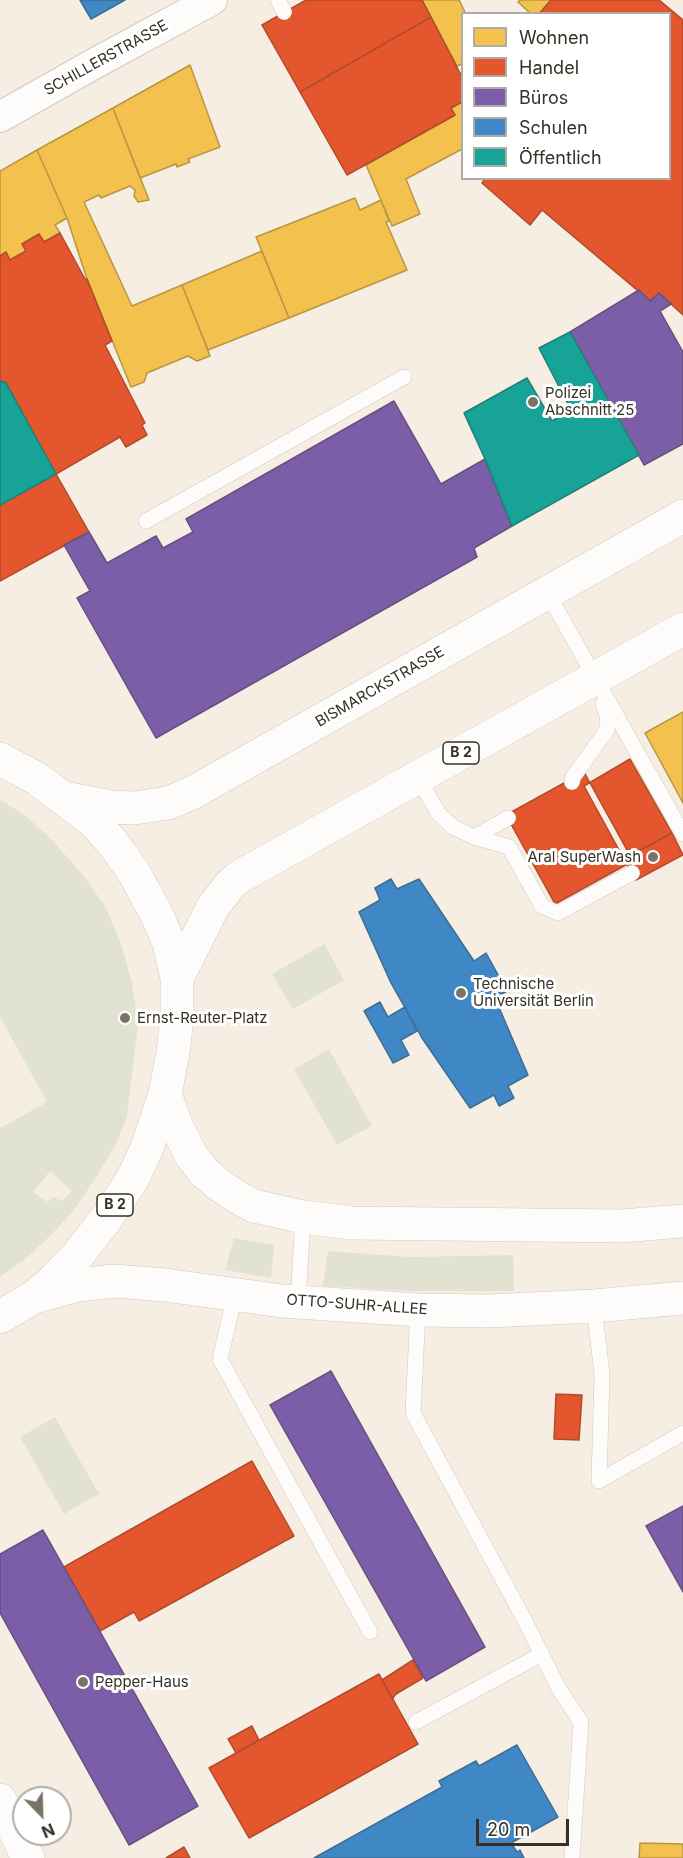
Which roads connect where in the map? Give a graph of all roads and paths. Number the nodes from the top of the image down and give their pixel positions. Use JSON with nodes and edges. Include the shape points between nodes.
{"nodes":[{"id":1,"x":212,"y":0,"type":"edge"},
{"id":2,"x":0,"y":117,"type":"edge"},
{"id":3,"x":404,"y":377,"type":"dead end"},
{"id":4,"x":683,"y":516,"type":"edge"},
{"id":5,"x":146,"y":521,"type":"dead end"},
{"id":6,"x":547,"y":592,"type":"junction"},
{"id":7,"x":683,"y":629,"type":"edge"},
{"id":8,"x":595,"y":678,"type":"junction"},
{"id":9,"x":0,"y":759,"type":"edge"},
{"id":10,"x":418,"y":777,"type":"junction"},
{"id":11,"x":572,"y":782,"type":"dead end"},
{"id":12,"x":64,"y":798,"type":"junction"},
{"id":13,"x":508,"y":818,"type":"dead end"},
{"id":14,"x":683,"y":834,"type":"edge"},
{"id":15,"x":474,"y":837,"type":"junction"},
{"id":16,"x":625,"y":873,"type":"dead end"},
{"id":17,"x":177,"y":978,"type":"junction"},
{"id":18,"x":165,"y":1094,"type":"junction"},
{"id":19,"x":303,"y":1217,"type":"junction"},
{"id":20,"x":683,"y":1221,"type":"edge"},
{"id":21,"x":235,"y":1295,"type":"junction"},
{"id":22,"x":34,"y":1297,"type":"junction"},
{"id":23,"x":683,"y":1298,"type":"edge"},
{"id":24,"x":298,"y":1302,"type":"junction"},
{"id":25,"x":594,"y":1306,"type":"junction"},
{"id":26,"x":418,"y":1310,"type":"junction"},
{"id":27,"x":0,"y":1317,"type":"edge"},
{"id":28,"x":683,"y":1433,"type":"edge"},
{"id":29,"x":370,"y":1632,"type":"dead end"},
{"id":30,"x":542,"y":1654,"type":"junction"},
{"id":31,"x":416,"y":1722,"type":"dead end"},
{"id":32,"x":0,"y":1800,"type":"edge"},
{"id":33,"x":28,"y":1858,"type":"edge"},
{"id":34,"x":572,"y":1858,"type":"edge"}],
"edges":[{"from":1,"to":2,"type":"street","name":"SCHILLERSTRASSE"},
{"from":3,"to":5,"type":"lane"},
{"from":4,"to":6,"type":"main road","name":"BISMARCKSTRASSE"},
{"from":6,"to":8,"type":"lane"},
{"from":6,"to":12,"type":"main road","name":"BISMARCKSTRASSE","via":[[192,793],[168,803],[134,808]]},
{"from":7,"to":8,"type":"main road","number":"B 2"},
{"from":8,"to":10,"type":"main road","number":"B 2"},
{"from":8,"to":11,"type":"lane","via":[[608,719],[607,730]]},
{"from":8,"to":14,"type":"lane"},
{"from":9,"to":12,"type":"main road"},
{"from":10,"to":15,"type":"lane","via":[[438,813],[453,827]]},
{"from":10,"to":17,"type":"main road","number":"B 2","via":[[230,885],[213,906]]},
{"from":12,"to":17,"type":"main road","via":[[92,820],[134,871],[158,915]]},
{"from":13,"to":15,"type":"lane"},
{"from":15,"to":16,"type":"lane","via":[[515,844],[547,903],[558,913]]},
{"from":17,"to":18,"type":"main road","number":"B 2","via":[[177,1017]]},
{"from":18,"to":19,"type":"main road","via":[[191,1155],[218,1184],[254,1206]]},
{"from":18,"to":22,"type":"main road","number":"B 2","via":[[132,1179],[77,1256]]},
{"from":19,"to":20,"type":"main road","via":[[352,1224],[622,1226]]},
{"from":19,"to":24,"type":"lane"},
{"from":21,"to":22,"type":"main road","name":"OTTO-SUHR-ALLEE","via":[[114,1281],[78,1285]]},
{"from":21,"to":24,"type":"main road","name":"OTTO-SUHR-ALLEE"},
{"from":21,"to":29,"type":"lane","via":[[220,1359]]},
{"from":22,"to":27,"type":"main road","number":"B 2"},
{"from":23,"to":25,"type":"main road","name":"OTTO-SUHR-ALLEE"},
{"from":24,"to":26,"type":"main road","name":"OTTO-SUHR-ALLEE"},
{"from":25,"to":26,"type":"main road","name":"OTTO-SUHR-ALLEE"},
{"from":25,"to":28,"type":"lane","via":[[602,1374],[599,1481]]},
{"from":26,"to":30,"type":"lane","via":[[413,1413]]},
{"from":30,"to":31,"type":"lane"},
{"from":30,"to":34,"type":"lane","via":[[581,1722]]},
{"from":32,"to":33,"type":"main road"}]}
